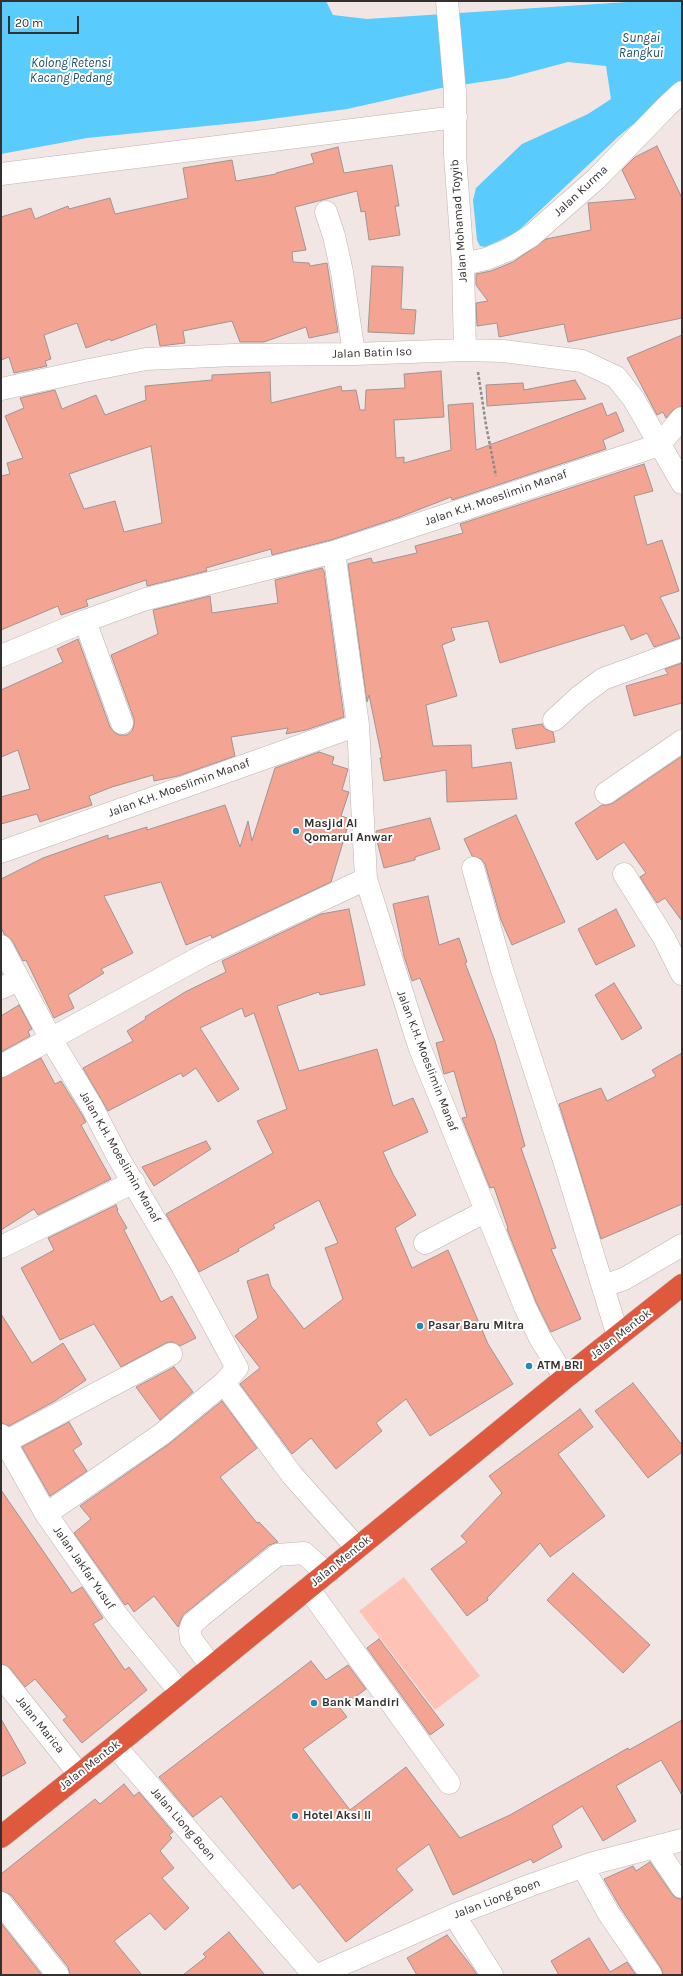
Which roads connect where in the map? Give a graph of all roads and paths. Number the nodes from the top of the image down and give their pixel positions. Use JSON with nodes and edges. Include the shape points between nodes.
{"nodes":[{"id":1,"x":447,"y":1,"type":"edge"},
{"id":2,"x":682,"y":92,"type":"edge"},
{"id":3,"x":456,"y":117,"type":"junction"},
{"id":4,"x":1,"y":174,"type":"edge"},
{"id":5,"x":326,"y":212,"type":"dead end"},
{"id":6,"x":463,"y":264,"type":"junction"},
{"id":7,"x":470,"y":350,"type":"junction"},
{"id":8,"x":354,"y":354,"type":"junction"},
{"id":9,"x":1,"y":390,"type":"edge"},
{"id":10,"x":682,"y":418,"type":"edge"},
{"id":11,"x":659,"y":445,"type":"junction"},
{"id":12,"x":682,"y":483,"type":"edge"},
{"id":13,"x":501,"y":497,"type":"junction"},
{"id":14,"x":334,"y":552,"type":"junction"},
{"id":15,"x":85,"y":621,"type":"junction"},
{"id":16,"x":682,"y":650,"type":"edge"},
{"id":17,"x":1,"y":656,"type":"edge"},
{"id":18,"x":554,"y":720,"type":"dead end"},
{"id":19,"x":122,"y":723,"type":"dead end"},
{"id":20,"x":358,"y":725,"type":"junction"},
{"id":21,"x":682,"y":741,"type":"edge"},
{"id":22,"x":606,"y":793,"type":"dead end"},
{"id":23,"x":1,"y":852,"type":"edge"},
{"id":24,"x":473,"y":868,"type":"dead end"},
{"id":25,"x":624,"y":874,"type":"dead end"},
{"id":26,"x":366,"y":879,"type":"junction"},
{"id":27,"x":1,"y":946,"type":"edge"},
{"id":28,"x":682,"y":974,"type":"edge"},
{"id":29,"x":10,"y":984,"type":"edge"},
{"id":30,"x":51,"y":1039,"type":"junction"},
{"id":31,"x":1,"y":1066,"type":"edge"},
{"id":32,"x":134,"y":1182,"type":"junction"},
{"id":33,"x":486,"y":1211,"type":"junction"},
{"id":34,"x":425,"y":1243,"type":"dead end"},
{"id":35,"x":682,"y":1244,"type":"edge"},
{"id":36,"x":1,"y":1247,"type":"edge"},
{"id":37,"x":682,"y":1285,"type":"edge"},
{"id":38,"x":603,"y":1286,"type":"junction"},
{"id":39,"x":618,"y":1336,"type":"junction"},
{"id":40,"x":171,"y":1354,"type":"dead end"},
{"id":41,"x":230,"y":1376,"type":"junction"},
{"id":42,"x":565,"y":1378,"type":"junction"},
{"id":43,"x":3,"y":1439,"type":"edge"},
{"id":44,"x":46,"y":1514,"type":"junction"},
{"id":45,"x":357,"y":1548,"type":"junction"},
{"id":46,"x":326,"y":1573,"type":"junction"},
{"id":47,"x":308,"y":1588,"type":"junction"},
{"id":48,"x":212,"y":1666,"type":"junction"},
{"id":49,"x":1,"y":1676,"type":"edge"},
{"id":50,"x":180,"y":1692,"type":"junction"},
{"id":51,"x":115,"y":1746,"type":"junction"},
{"id":52,"x":79,"y":1774,"type":"junction"},
{"id":53,"x":449,"y":1783,"type":"dead end"},
{"id":54,"x":1,"y":1837,"type":"edge"},
{"id":55,"x":682,"y":1840,"type":"edge"},
{"id":56,"x":655,"y":1847,"type":"junction"},
{"id":57,"x":582,"y":1867,"type":"junction"},
{"id":58,"x":682,"y":1887,"type":"edge"},
{"id":59,"x":1,"y":1903,"type":"edge"},
{"id":60,"x":454,"y":1915,"type":"junction"},
{"id":61,"x":332,"y":1972,"type":"edge"},
{"id":62,"x":58,"y":1975,"type":"edge"},
{"id":63,"x":314,"y":1975,"type":"edge"},
{"id":64,"x":492,"y":1975,"type":"edge"},
{"id":65,"x":651,"y":1975,"type":"edge"}],
"edges":[{"from":1,"to":3,"type":"street","name":"Jalan Mohamad Toyyib"},
{"from":2,"to":6,"type":"street","name":"Jalan Kurma","via":[[596,179],[531,236],[508,250],[486,259]]},
{"from":3,"to":4,"type":"street"},
{"from":3,"to":6,"type":"street","name":"Jalan Mohamad Toyyib","via":[[455,155]]},
{"from":5,"to":8,"type":"street","via":[[342,272]]},
{"from":6,"to":7,"type":"street","name":"Jalan Mohamad Toyyib"},
{"from":7,"to":8,"type":"street","name":"Jalan Batin Iso"},
{"from":7,"to":11,"type":"street","name":"Jalan Batin Iso","via":[[503,351],[582,361],[601,369],[616,377],[633,398]]},
{"from":7,"to":13,"type":"path"},
{"from":8,"to":9,"type":"street","name":"Jalan Batin Iso","via":[[146,359]]},
{"from":10,"to":11,"type":"street"},
{"from":11,"to":12,"type":"street","name":"Jalan Batin Iso"},
{"from":11,"to":13,"type":"street","name":"Jalan K.H. Moeslimin Manaf"},
{"from":13,"to":14,"type":"street","name":"Jalan K.H. Moeslimin Manaf"},
{"from":14,"to":15,"type":"street","name":"Jalan K.H. Moeslimin Manaf","via":[[146,600]]},
{"from":14,"to":20,"type":"street","name":"Jalan K.H. Moeslimin Manaf"},
{"from":15,"to":17,"type":"street","name":"Jalan K.H. Moeslimin Manaf"},
{"from":15,"to":19,"type":"street"},
{"from":16,"to":18,"type":"street","via":[[603,679]]},
{"from":20,"to":23,"type":"street","name":"Jalan K.H. Moeslimin Manaf"},
{"from":20,"to":26,"type":"street","name":"Jalan K.H. Moeslimin Manaf"},
{"from":21,"to":22,"type":"street"},
{"from":24,"to":38,"type":"street","via":[[502,970]]},
{"from":25,"to":28,"type":"street","via":[[664,938]]},
{"from":26,"to":30,"type":"street","via":[[204,955]]},
{"from":26,"to":33,"type":"street","name":"Jalan K.H. Moeslimin Manaf","via":[[419,1046]]},
{"from":27,"to":29,"type":"street","name":"Jalan K.H. Moeslimin Manaf"},
{"from":29,"to":30,"type":"street","name":"Jalan K.H. Moeslimin Manaf"},
{"from":30,"to":31,"type":"street"},
{"from":30,"to":32,"type":"street","name":"Jalan K.H. Moeslimin Manaf"},
{"from":32,"to":36,"type":"street"},
{"from":32,"to":41,"type":"street","name":"Jalan K.H. Moeslimin Manaf","via":[[181,1264]]},
{"from":33,"to":34,"type":"street"},
{"from":33,"to":42,"type":"street","name":"Jalan K.H. Moeslimin Manaf","via":[[525,1307],[540,1338]]},
{"from":35,"to":38,"type":"street","via":[[624,1278]]},
{"from":37,"to":39,"type":"highway","name":"Jalan Mentok"},
{"from":38,"to":39,"type":"street"},
{"from":39,"to":42,"type":"highway","name":"Jalan Mentok"},
{"from":40,"to":43,"type":"street"},
{"from":41,"to":44,"type":"street","via":[[162,1434]]},
{"from":41,"to":45,"type":"street","name":"Jalan K.H. Moeslimin Manaf","via":[[292,1475]]},
{"from":42,"to":45,"type":"highway","name":"Jalan Mentok"},
{"from":43,"to":44,"type":"street","name":"Jalan Jakfar Yusuf"},
{"from":44,"to":50,"type":"street","name":"Jalan Jakfar Yusuf","via":[[116,1614]]},
{"from":45,"to":46,"type":"highway","name":"Jalan Mentok"},
{"from":46,"to":47,"type":"highway","name":"Jalan Mentok"},
{"from":46,"to":48,"type":"street","via":[[304,1553],[277,1555],[201,1616],[192,1624],[191,1639]]},
{"from":47,"to":48,"type":"highway","name":"Jalan Mentok"},
{"from":47,"to":53,"type":"street"},
{"from":48,"to":50,"type":"highway","name":"Jalan Mentok"},
{"from":49,"to":52,"type":"street","name":"Jalan Marica"},
{"from":50,"to":51,"type":"highway","name":"Jalan Mentok"},
{"from":51,"to":52,"type":"highway","name":"Jalan Mentok"},
{"from":51,"to":63,"type":"street","name":"Jalan Liong Boen"},
{"from":52,"to":54,"type":"highway","name":"Jalan Mentok"},
{"from":55,"to":56,"type":"street","name":"Jalan Liong Boen"},
{"from":56,"to":57,"type":"street","name":"Jalan Liong Boen"},
{"from":56,"to":58,"type":"street"},
{"from":57,"to":60,"type":"street","name":"Jalan Liong Boen"},
{"from":57,"to":65,"type":"street","via":[[609,1914]]},
{"from":59,"to":62,"type":"street"},
{"from":60,"to":61,"type":"street","name":"Jalan Liong Boen"},
{"from":60,"to":64,"type":"street"}]}
